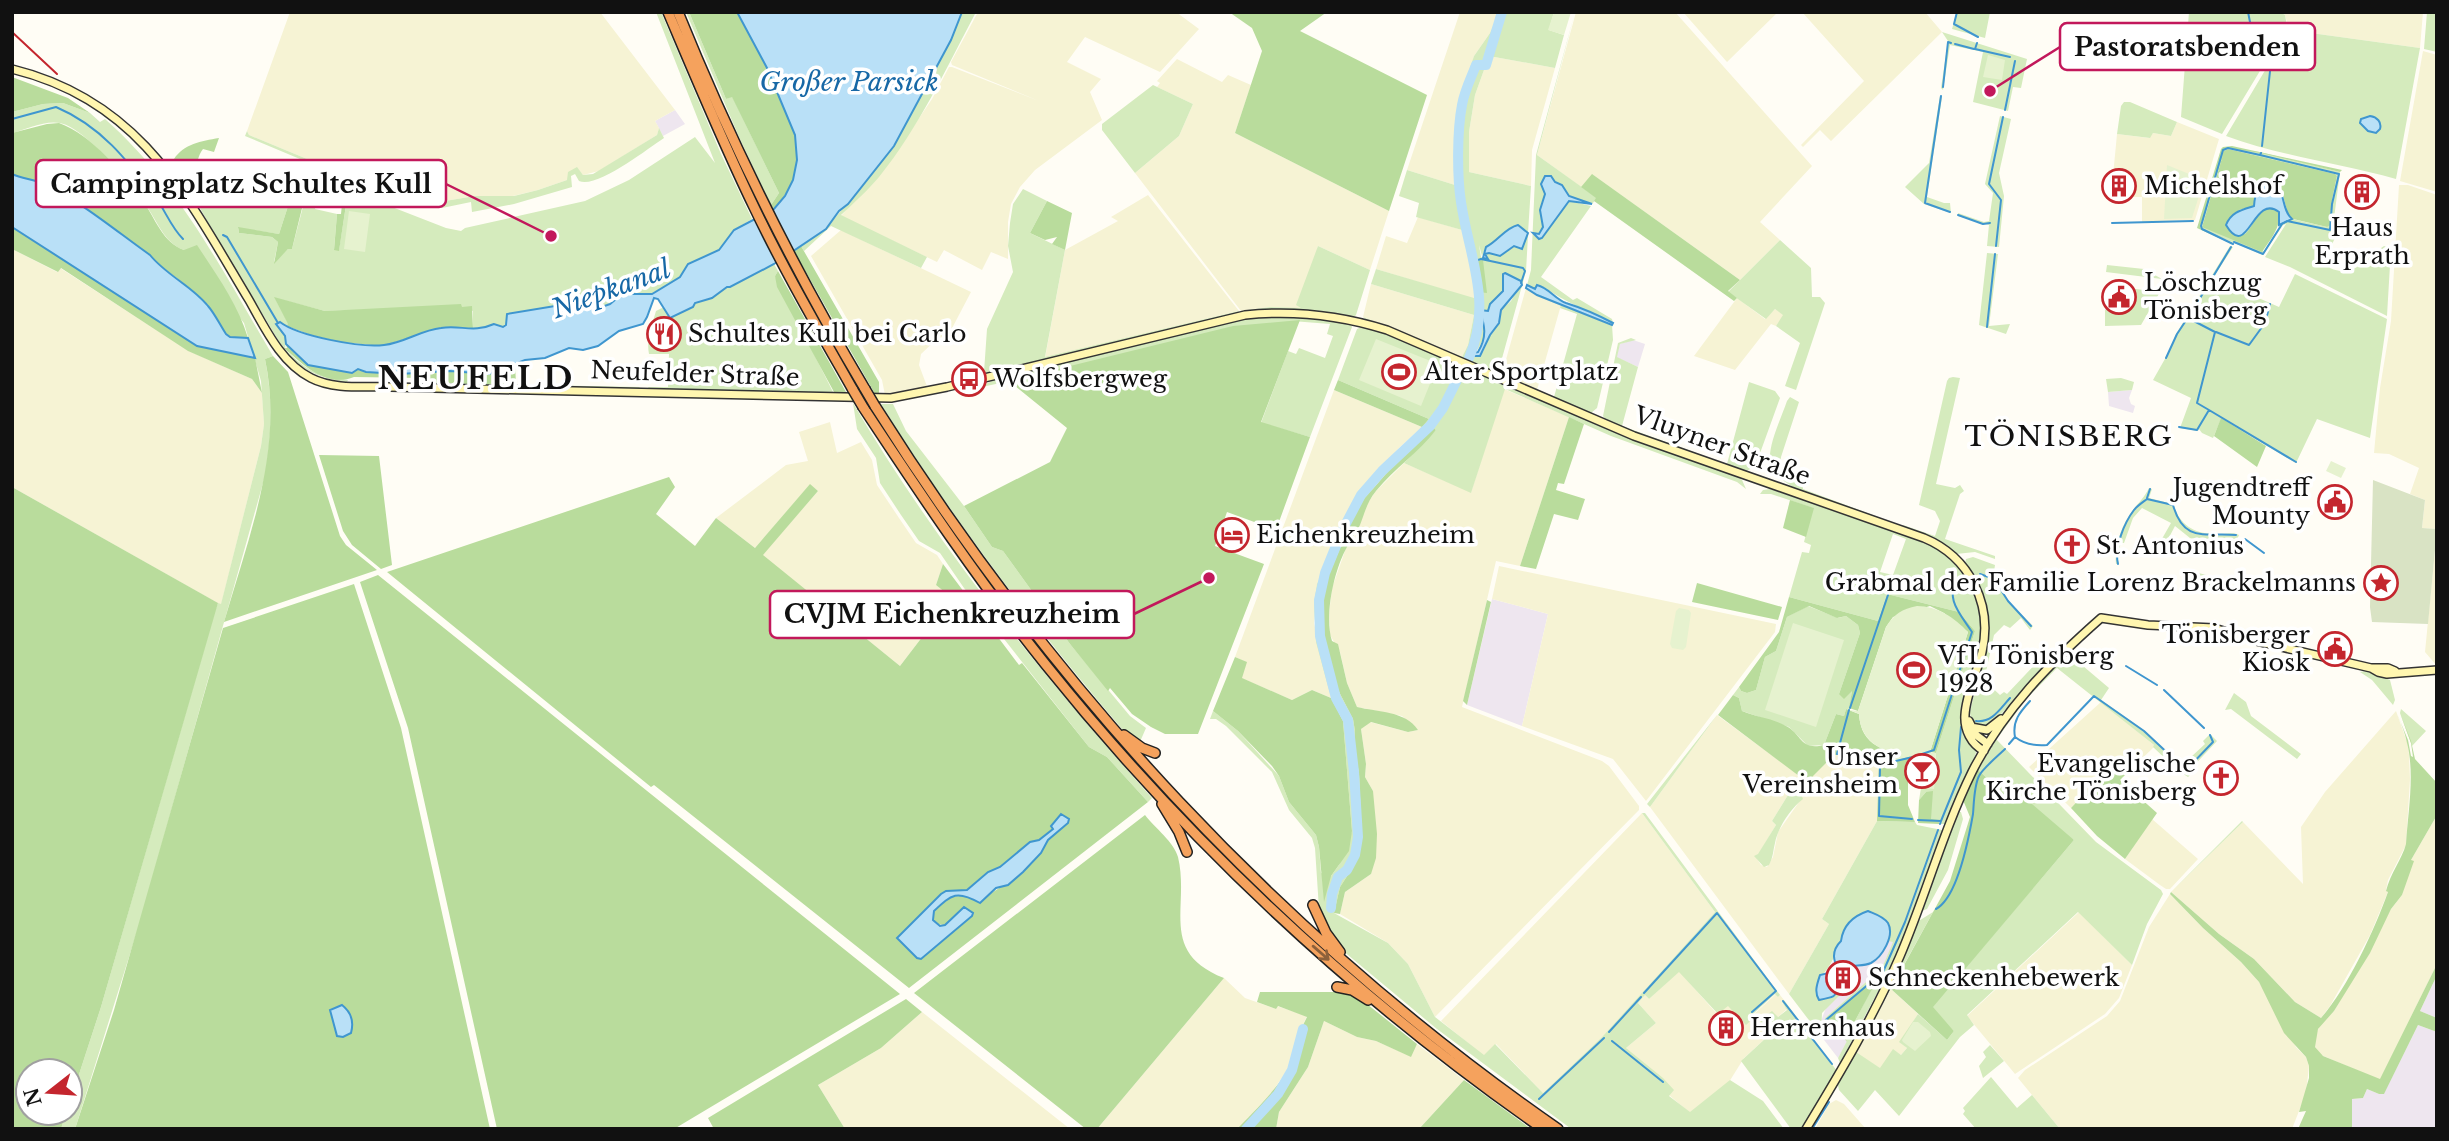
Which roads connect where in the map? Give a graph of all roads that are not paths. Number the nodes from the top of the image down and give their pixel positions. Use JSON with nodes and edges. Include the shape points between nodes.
{"nodes":[{"id":1,"x":668,"y":12,"type":"edge"},
{"id":2,"x":678,"y":12,"type":"edge"},
{"id":3,"x":12,"y":69,"type":"edge"},
{"id":4,"x":759,"y":206,"type":"junction"},
{"id":5,"x":789,"y":265,"type":"junction"},
{"id":6,"x":1467,"y":365,"type":"joint"},
{"id":7,"x":2437,"y":670,"type":"edge"},
{"id":8,"x":1971,"y":693,"type":"junction"},
{"id":9,"x":1096,"y":710,"type":"junction"},
{"id":10,"x":2009,"y":712,"type":"junction"},
{"id":11,"x":1971,"y":727,"type":"junction"},
{"id":12,"x":1986,"y":748,"type":"junction"},
{"id":13,"x":1155,"y":753,"type":"dead end"},
{"id":14,"x":1150,"y":785,"type":"junction"},
{"id":15,"x":1187,"y":852,"type":"dead end"},
{"id":16,"x":1313,"y":905,"type":"dead end"},
{"id":17,"x":1354,"y":970,"type":"junction"},
{"id":18,"x":1337,"y":987,"type":"dead end"},
{"id":19,"x":1405,"y":1024,"type":"junction"},
{"id":20,"x":1543,"y":1129,"type":"edge"},
{"id":21,"x":1558,"y":1129,"type":"edge"},
{"id":22,"x":1806,"y":1129,"type":"edge"}],
"edges":[{"from":1,"to":4,"type":"highway","via":[[714,121]]},
{"from":2,"to":4,"type":"highway"},
{"from":3,"to":6,"type":"main road","name":"Neufelder Straße","via":[[74,91],[138,137],[188,198],[281,351],[303,373],[326,383],[891,398],[1245,315],[1275,313],[1357,321]]},
{"from":4,"to":5,"type":"highway"},
{"from":5,"to":9,"type":"highway","bridge":true,"via":[[941,509],[1027,627]]},
{"from":5,"to":14,"type":"highway","bridge":true,"via":[[853,390],[923,498],[1011,620]]},
{"from":6,"to":8,"type":"main road","name":"Vluyner Straße","via":[[1634,436],[1943,548],[1959,561],[1978,592],[1985,623]]},
{"from":7,"to":10,"type":"main road","via":[[2371,668],[2214,628],[2101,618]]},
{"from":8,"to":11,"type":"main road"},
{"from":8,"to":12,"type":"main road","via":[[1965,724],[1974,743]]},
{"from":9,"to":13,"type":"highway","via":[[1130,741]]},
{"from":9,"to":17,"type":"highway","via":[[1211,836]]},
{"from":10,"to":11,"type":"main road","via":[[1987,730]]},
{"from":10,"to":12,"type":"main road"},
{"from":11,"to":12,"type":"main road"},
{"from":12,"to":22,"type":"main road","via":[[1959,802],[1900,957]]},
{"from":14,"to":15,"type":"highway"},
{"from":14,"to":19,"type":"highway","one_way":true,"via":[[1292,928]]},
{"from":16,"to":17,"type":"highway","via":[[1326,933]]},
{"from":17,"to":21,"type":"highway"},
{"from":18,"to":19,"type":"highway","via":[[1358,993]]},
{"from":19,"to":20,"type":"highway"}]}
